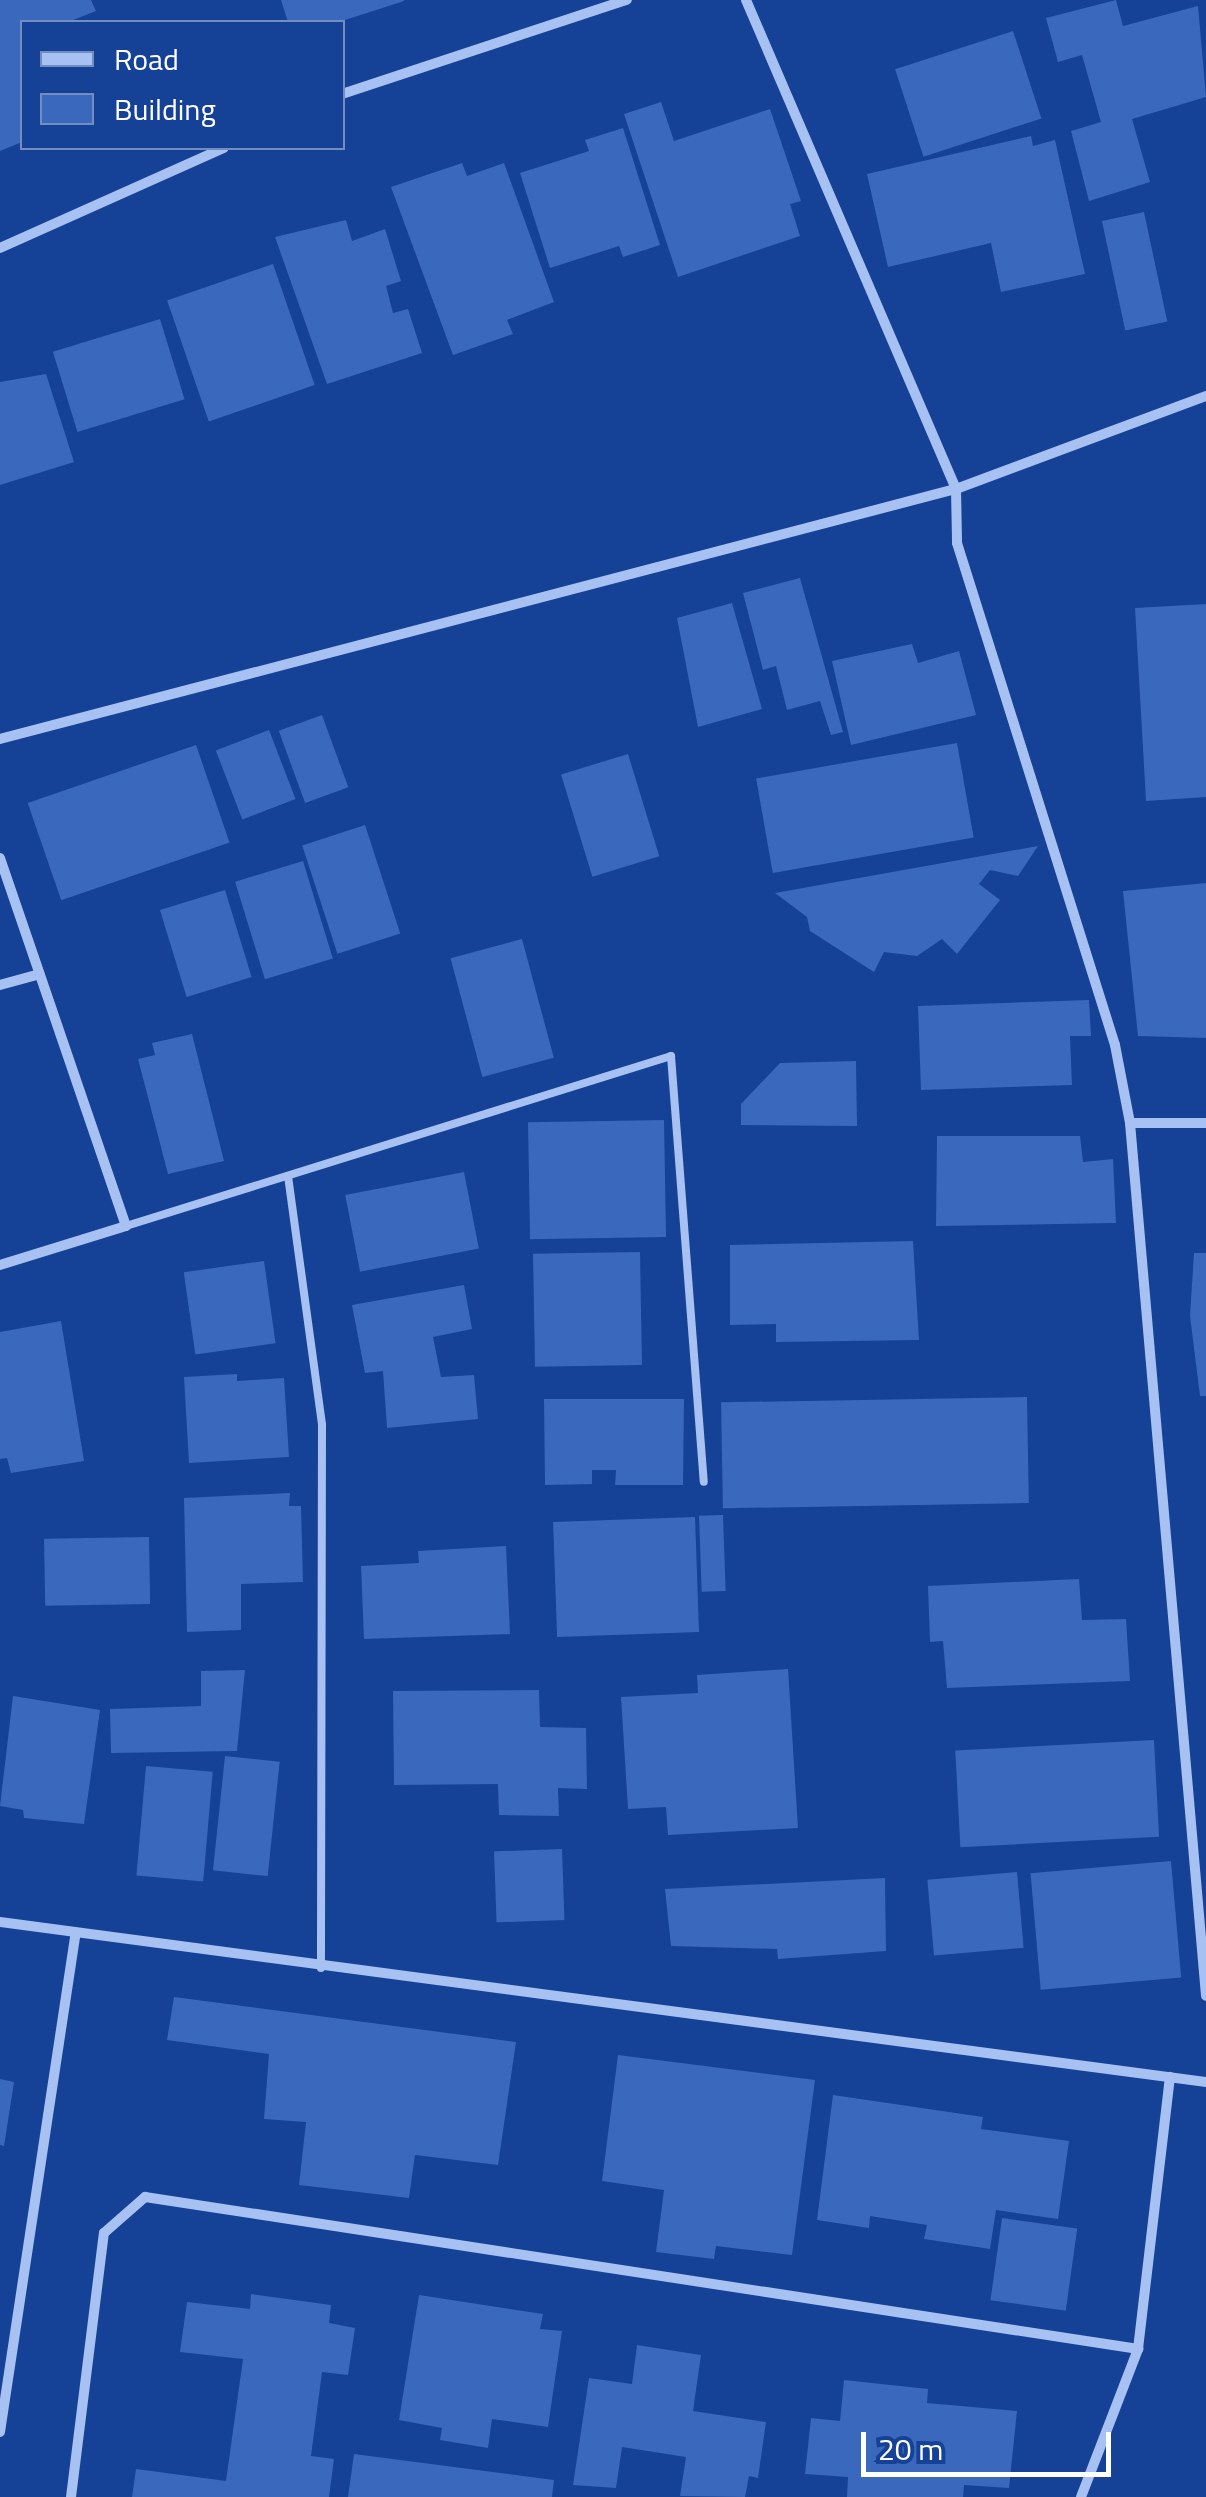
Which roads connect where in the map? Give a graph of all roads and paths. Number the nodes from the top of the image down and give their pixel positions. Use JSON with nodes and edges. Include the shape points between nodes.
{"nodes":[{"id":1,"x":627,"y":0,"type":"edge"},
{"id":2,"x":746,"y":0,"type":"edge"},
{"id":3,"x":345,"y":93,"type":"edge"},
{"id":4,"x":220,"y":150,"type":"edge"},
{"id":5,"x":0,"y":248,"type":"edge"},
{"id":6,"x":1206,"y":396,"type":"edge"},
{"id":7,"x":956,"y":489,"type":"junction"},
{"id":8,"x":0,"y":740,"type":"edge"},
{"id":9,"x":0,"y":858,"type":"edge"},
{"id":10,"x":40,"y":974,"type":"junction"},
{"id":11,"x":0,"y":985,"type":"edge"},
{"id":12,"x":1130,"y":1122,"type":"junction"},
{"id":13,"x":1206,"y":1123,"type":"edge"},
{"id":14,"x":288,"y":1176,"type":"junction"},
{"id":15,"x":126,"y":1226,"type":"junction"},
{"id":16,"x":0,"y":1265,"type":"edge"},
{"id":17,"x":704,"y":1482,"type":"dead end"},
{"id":18,"x":0,"y":1922,"type":"edge"},
{"id":19,"x":75,"y":1936,"type":"junction"},
{"id":20,"x":321,"y":1968,"type":"junction"},
{"id":21,"x":1206,"y":1996,"type":"edge"},
{"id":22,"x":1170,"y":2077,"type":"junction"},
{"id":23,"x":1206,"y":2082,"type":"edge"},
{"id":24,"x":1138,"y":2349,"type":"junction"},
{"id":25,"x":0,"y":2432,"type":"edge"},
{"id":26,"x":72,"y":2497,"type":"edge"},
{"id":27,"x":1081,"y":2497,"type":"edge"}],
"edges":[{"from":1,"to":3,"type":"street"},
{"from":2,"to":7,"type":"street"},
{"from":4,"to":5,"type":"street"},
{"from":6,"to":7,"type":"street"},
{"from":7,"to":8,"type":"street"},
{"from":7,"to":12,"type":"street","via":[[957,544],[1116,1045]]},
{"from":9,"to":10,"type":"street"},
{"from":10,"to":11,"type":"street"},
{"from":10,"to":15,"type":"street"},
{"from":12,"to":13,"type":"street"},
{"from":12,"to":21,"type":"street"},
{"from":14,"to":15,"type":"lane"},
{"from":14,"to":17,"type":"lane","via":[[671,1056]]},
{"from":14,"to":20,"type":"lane","via":[[322,1425]]},
{"from":15,"to":16,"type":"street"},
{"from":18,"to":19,"type":"street"},
{"from":19,"to":20,"type":"street"},
{"from":19,"to":25,"type":"street"},
{"from":20,"to":22,"type":"street"},
{"from":22,"to":23,"type":"street"},
{"from":22,"to":24,"type":"street"},
{"from":24,"to":26,"type":"street","via":[[145,2197],[104,2232]]},
{"from":24,"to":27,"type":"street"}]}
